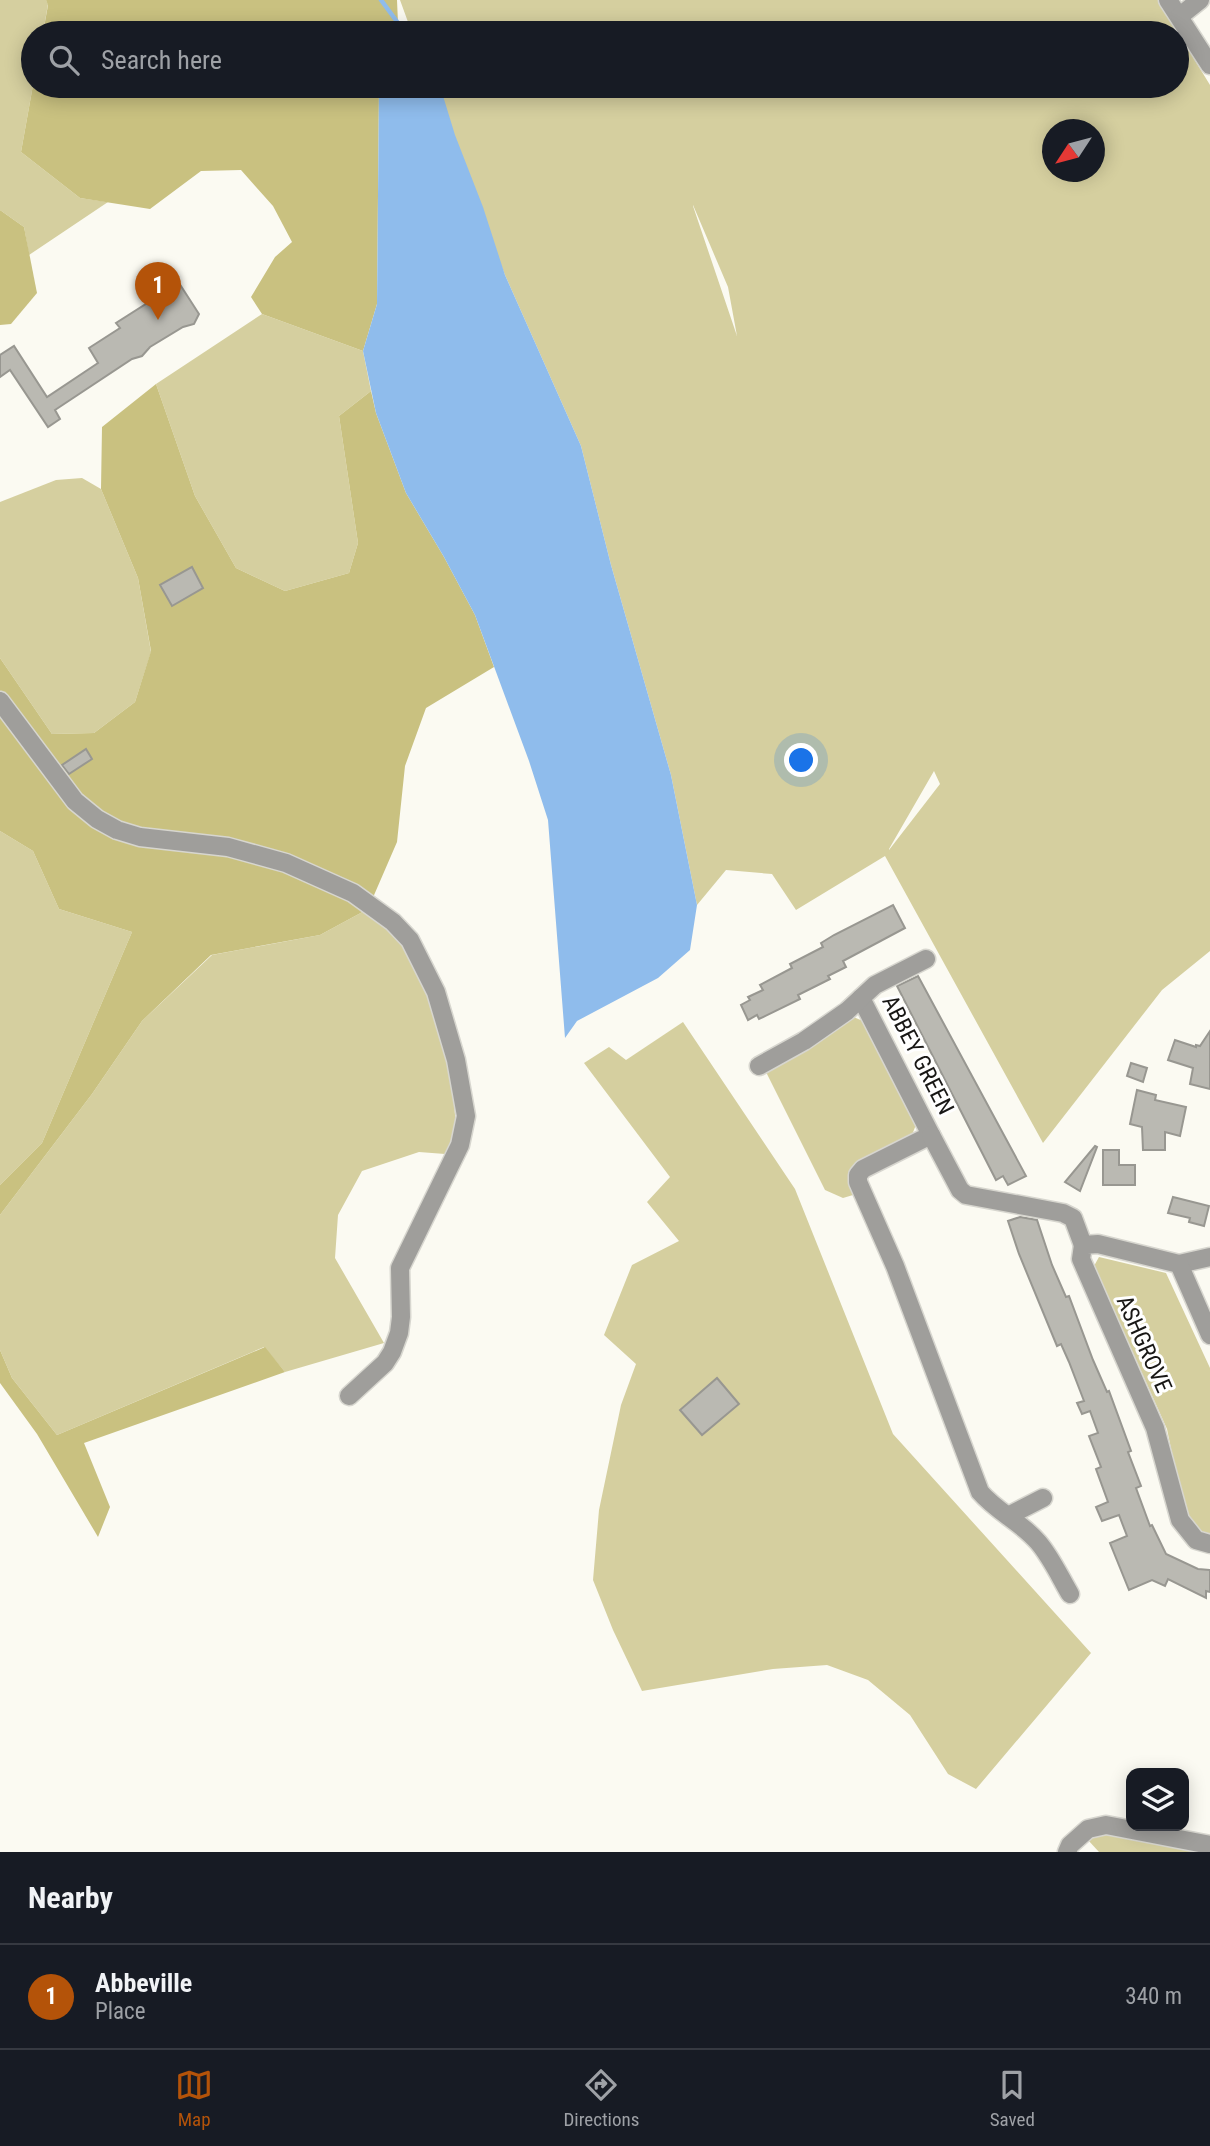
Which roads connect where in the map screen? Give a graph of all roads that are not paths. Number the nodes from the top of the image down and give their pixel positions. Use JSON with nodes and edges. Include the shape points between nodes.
{"nodes":[{"id":1,"x":1168,"y":0,"type":"edge"},
{"id":2,"x":1200,"y":0,"type":"edge"},
{"id":3,"x":1180,"y":16,"type":"junction"},
{"id":4,"x":1183,"y":21,"type":"edge"},
{"id":5,"x":1189,"y":31,"type":"edge"},
{"id":6,"x":1210,"y":65,"type":"edge"},
{"id":7,"x":0,"y":701,"type":"edge"},
{"id":8,"x":926,"y":958,"type":"dead end"},
{"id":9,"x":861,"y":998,"type":"junction"},
{"id":10,"x":759,"y":1066,"type":"dead end"},
{"id":11,"x":931,"y":1135,"type":"junction"},
{"id":12,"x":1083,"y":1245,"type":"junction"},
{"id":13,"x":1210,"y":1257,"type":"edge"},
{"id":14,"x":1179,"y":1265,"type":"junction"},
{"id":15,"x":1210,"y":1335,"type":"edge"},
{"id":16,"x":349,"y":1396,"type":"dead end"},
{"id":17,"x":1043,"y":1498,"type":"dead end"},
{"id":18,"x":1008,"y":1516,"type":"junction"},
{"id":19,"x":1210,"y":1544,"type":"edge"},
{"id":20,"x":1070,"y":1594,"type":"dead end"},
{"id":21,"x":1210,"y":1845,"type":"edge"},
{"id":22,"x":1067,"y":1852,"type":"edge"}],
"edges":[{"from":1,"to":3,"type":"street"},
{"from":2,"to":3,"type":"street"},
{"from":3,"to":4,"type":"street"},
{"from":5,"to":6,"type":"street"},
{"from":7,"to":16,"type":"street","via":[[75,801],[97,819],[140,837],[228,847],[286,863],[353,893],[410,940],[446,1024],[466,1116],[460,1144],[400,1269],[401,1317],[392,1352]]},
{"from":8,"to":9,"type":"street","name":"ABBEY GREEN","via":[[874,985]]},
{"from":9,"to":10,"type":"street","name":"ABBEY GREEN","via":[[804,1041]]},
{"from":9,"to":11,"type":"street","name":"ABBEY GREEN"},
{"from":11,"to":12,"type":"street","name":"ABBEY GREEN","via":[[966,1195],[1063,1213],[1073,1218]]},
{"from":11,"to":18,"type":"street","name":"ABBEY GREEN","via":[[858,1175],[979,1492]]},
{"from":12,"to":14,"type":"street","via":[[1098,1244]]},
{"from":12,"to":19,"type":"street","name":"ASHGROVE","via":[[1081,1259],[1155,1429],[1180,1520],[1196,1540]]},
{"from":13,"to":14,"type":"street"},
{"from":14,"to":15,"type":"street"},
{"from":17,"to":18,"type":"street"},
{"from":18,"to":20,"type":"street","via":[[1039,1543]]},
{"from":21,"to":22,"type":"street","via":[[1106,1825],[1088,1829]]}]}
